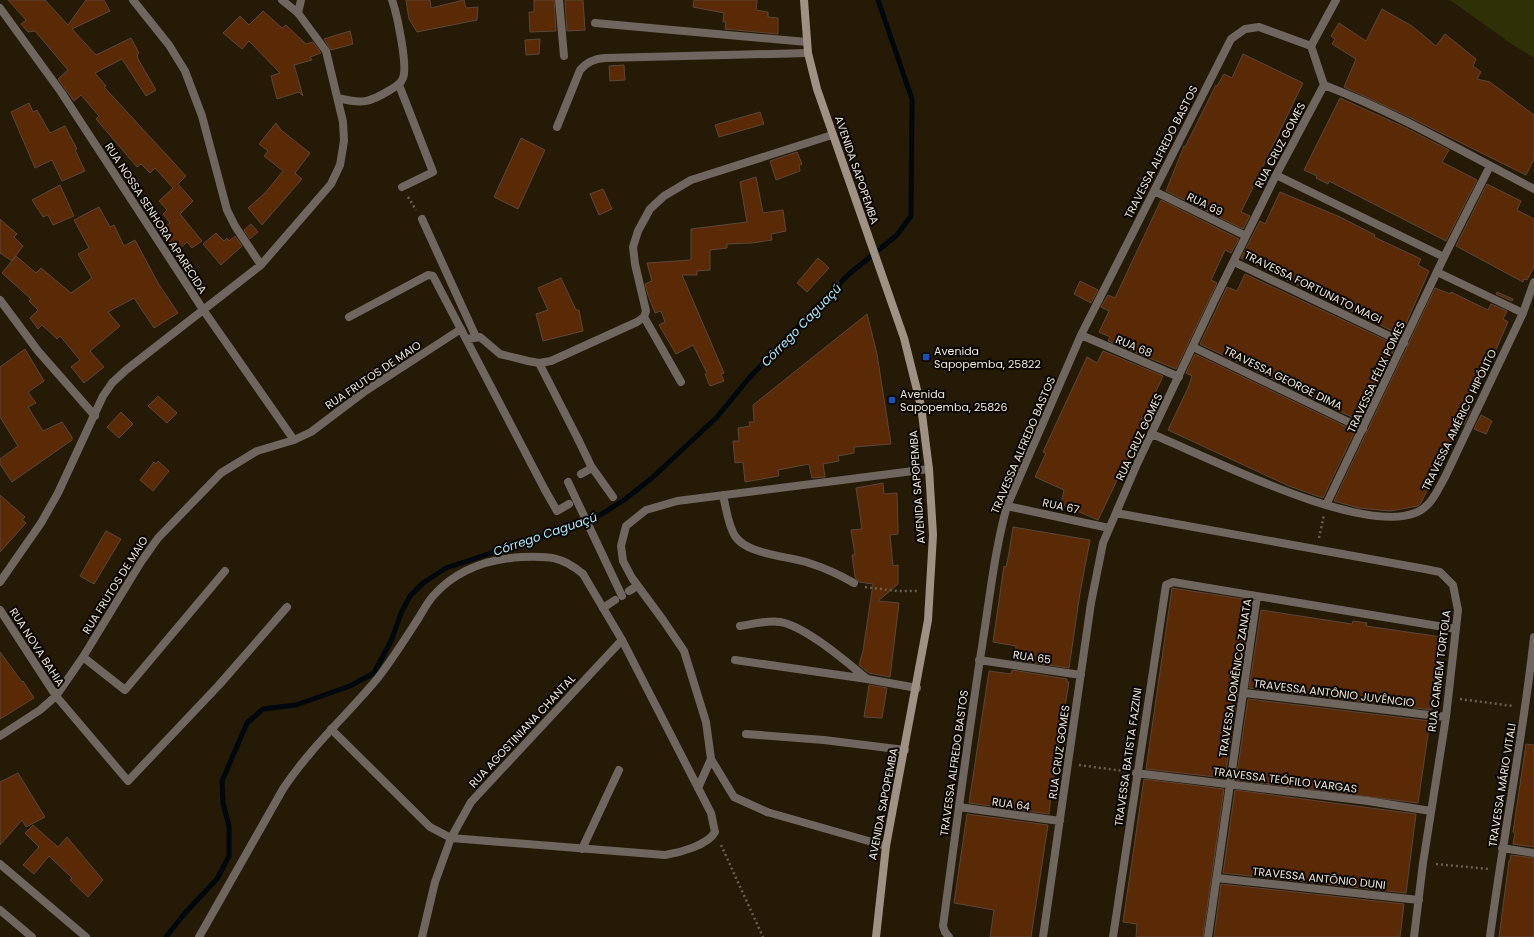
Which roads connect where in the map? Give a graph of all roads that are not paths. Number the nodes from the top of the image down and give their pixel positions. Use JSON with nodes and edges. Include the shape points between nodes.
{"nodes":[{"id":1,"x":133,"y":0,"type":"edge"},
{"id":2,"x":282,"y":0,"type":"edge"},
{"id":3,"x":302,"y":0,"type":"edge"},
{"id":4,"x":392,"y":0,"type":"edge"},
{"id":5,"x":560,"y":0,"type":"edge"},
{"id":6,"x":804,"y":0,"type":"edge"},
{"id":7,"x":1336,"y":0,"type":"edge"},
{"id":8,"x":0,"y":8,"type":"edge"},
{"id":9,"x":298,"y":13,"type":"junction"},
{"id":10,"x":595,"y":23,"type":"dead end"},
{"id":11,"x":807,"y":42,"type":"junction"},
{"id":12,"x":1311,"y":46,"type":"junction"},
{"id":13,"x":808,"y":53,"type":"junction"},
{"id":14,"x":564,"y":56,"type":"dead end"},
{"id":15,"x":399,"y":85,"type":"junction"},
{"id":16,"x":1324,"y":85,"type":"junction"},
{"id":17,"x":338,"y":98,"type":"junction"},
{"id":18,"x":558,"y":127,"type":"dead end"},
{"id":19,"x":832,"y":135,"type":"junction"},
{"id":20,"x":1490,"y":166,"type":"junction"},
{"id":21,"x":1276,"y":175,"type":"junction"},
{"id":22,"x":402,"y":187,"type":"road end"},
{"id":23,"x":1534,"y":189,"type":"edge"},
{"id":24,"x":1154,"y":191,"type":"junction"},
{"id":25,"x":422,"y":219,"type":"road end"},
{"id":26,"x":1246,"y":236,"type":"junction"},
{"id":27,"x":1444,"y":256,"type":"junction"},
{"id":28,"x":1234,"y":262,"type":"junction"},
{"id":29,"x":261,"y":265,"type":"junction"},
{"id":30,"x":1437,"y":272,"type":"junction"},
{"id":31,"x":1534,"y":282,"type":"edge"},
{"id":32,"x":0,"y":300,"type":"edge"},
{"id":33,"x":204,"y":311,"type":"junction"},
{"id":34,"x":1523,"y":313,"type":"junction"},
{"id":35,"x":349,"y":317,"type":"dead end"},
{"id":36,"x":644,"y":317,"type":"junction"},
{"id":37,"x":461,"y":329,"type":"junction"},
{"id":38,"x":1081,"y":335,"type":"junction"},
{"id":39,"x":476,"y":336,"type":"junction"},
{"id":40,"x":467,"y":339,"type":"junction"},
{"id":41,"x":1404,"y":343,"type":"junction"},
{"id":42,"x":1193,"y":347,"type":"junction"},
{"id":43,"x":539,"y":363,"type":"junction"},
{"id":44,"x":1179,"y":378,"type":"junction"},
{"id":45,"x":681,"y":382,"type":"dead end"},
{"id":46,"x":95,"y":416,"type":"junction"},
{"id":47,"x":1363,"y":429,"type":"junction"},
{"id":48,"x":1152,"y":434,"type":"junction"},
{"id":49,"x":294,"y":440,"type":"junction"},
{"id":50,"x":592,"y":468,"type":"junction"},
{"id":51,"x":929,"y":468,"type":"junction"},
{"id":52,"x":581,"y":474,"type":"dead end"},
{"id":53,"x":568,"y":482,"type":"dead end"},
{"id":54,"x":723,"y":495,"type":"junction"},
{"id":55,"x":613,"y":497,"type":"dead end"},
{"id":56,"x":569,"y":504,"type":"dead end"},
{"id":57,"x":1326,"y":505,"type":"junction"},
{"id":58,"x":1007,"y":506,"type":"junction"},
{"id":59,"x":1116,"y":513,"type":"junction"},
{"id":60,"x":1109,"y":528,"type":"junction"},
{"id":61,"x":225,"y":571,"type":"dead end"},
{"id":62,"x":0,"y":582,"type":"edge"},
{"id":63,"x":854,"y":583,"type":"road end"},
{"id":64,"x":637,"y":586,"type":"junction"},
{"id":65,"x":622,"y":596,"type":"junction"},
{"id":66,"x":1257,"y":596,"type":"junction"},
{"id":67,"x":288,"y":607,"type":"dead end"},
{"id":68,"x":603,"y":608,"type":"junction"},
{"id":69,"x":0,"y":610,"type":"edge"},
{"id":70,"x":740,"y":626,"type":"dead end"},
{"id":71,"x":1456,"y":629,"type":"junction"},
{"id":72,"x":1534,"y":637,"type":"edge"},
{"id":73,"x":622,"y":640,"type":"junction"},
{"id":74,"x":83,"y":657,"type":"junction"},
{"id":75,"x":735,"y":660,"type":"dead end"},
{"id":76,"x":980,"y":660,"type":"junction"},
{"id":77,"x":1081,"y":675,"type":"junction"},
{"id":78,"x":867,"y":679,"type":"junction"},
{"id":79,"x":917,"y":688,"type":"junction"},
{"id":80,"x":1244,"y":693,"type":"junction"},
{"id":81,"x":56,"y":696,"type":"junction"},
{"id":82,"x":1530,"y":704,"type":"edge"},
{"id":83,"x":1446,"y":717,"type":"junction"},
{"id":84,"x":331,"y":729,"type":"junction"},
{"id":85,"x":746,"y":734,"type":"dead end"},
{"id":86,"x":0,"y":736,"type":"edge"},
{"id":87,"x":905,"y":750,"type":"junction"},
{"id":88,"x":711,"y":759,"type":"junction"},
{"id":89,"x":619,"y":770,"type":"dead end"},
{"id":90,"x":1136,"y":772,"type":"junction"},
{"id":91,"x":1230,"y":785,"type":"junction"},
{"id":92,"x":698,"y":788,"type":"junction"},
{"id":93,"x":958,"y":807,"type":"junction"},
{"id":94,"x":1431,"y":811,"type":"junction"},
{"id":95,"x":1060,"y":821,"type":"junction"},
{"id":96,"x":451,"y":838,"type":"junction"},
{"id":97,"x":886,"y":846,"type":"junction"},
{"id":98,"x":582,"y":848,"type":"junction"},
{"id":99,"x":1502,"y":848,"type":"junction"},
{"id":100,"x":1534,"y":852,"type":"edge"},
{"id":101,"x":0,"y":864,"type":"edge"},
{"id":102,"x":1217,"y":878,"type":"junction"},
{"id":103,"x":1419,"y":900,"type":"junction"},
{"id":104,"x":0,"y":910,"type":"edge"},
{"id":105,"x":948,"y":936,"type":"edge"},
{"id":106,"x":32,"y":937,"type":"edge"},
{"id":107,"x":86,"y":937,"type":"edge"},
{"id":108,"x":199,"y":937,"type":"edge"},
{"id":109,"x":422,"y":937,"type":"edge"},
{"id":110,"x":876,"y":937,"type":"edge"},
{"id":111,"x":1043,"y":937,"type":"edge"},
{"id":112,"x":1113,"y":937,"type":"edge"},
{"id":113,"x":1208,"y":937,"type":"edge"},
{"id":114,"x":1414,"y":937,"type":"edge"},
{"id":115,"x":1490,"y":937,"type":"edge"}],
"edges":[{"from":1,"to":29,"type":"street","via":[[169,45],[185,71],[202,116],[227,210]]},
{"from":2,"to":9,"type":"street"},
{"from":3,"to":9,"type":"street"},
{"from":4,"to":15,"type":"street","via":[[397,14],[404,67],[404,78]]},
{"from":5,"to":14,"type":"street"},
{"from":6,"to":11,"type":"main road","name":"AVENIDA SAPOPEMBA"},
{"from":7,"to":12,"type":"street"},
{"from":8,"to":33,"type":"street","name":"RUA NOSSA SENHORA APARECIDA","via":[[61,92]]},
{"from":9,"to":17,"type":"street","via":[[326,51]]},
{"from":10,"to":11,"type":"street"},
{"from":11,"to":13,"type":"main road","name":"AVENIDA SAPOPEMBA"},
{"from":12,"to":16,"type":"street"},
{"from":12,"to":24,"type":"street","name":"TRAVESSA ALFREDO BASTOS","via":[[1259,27],[1245,29],[1231,38]]},
{"from":13,"to":18,"type":"street","via":[[594,60],[580,70]]},
{"from":13,"to":19,"type":"main road","name":"AVENIDA SAPOPEMBA"},
{"from":15,"to":17,"type":"street","via":[[366,102],[357,103]]},
{"from":15,"to":22,"type":"street","via":[[433,172]]},
{"from":16,"to":20,"type":"street","via":[[1372,106]]},
{"from":16,"to":21,"type":"street","name":"RUA CRUZ GOMES"},
{"from":17,"to":29,"type":"street","via":[[344,141],[340,165],[332,184]]},
{"from":19,"to":36,"type":"street","via":[[691,180],[664,196],[650,209],[638,231],[634,247],[635,264],[646,311]]},
{"from":19,"to":51,"type":"main road","name":"AVENIDA SAPOPEMBA","via":[[887,284],[904,338],[921,406]]},
{"from":20,"to":23,"type":"street"},
{"from":20,"to":27,"type":"street","name":"TRAVESSA FÉLIX POMES"},
{"from":21,"to":26,"type":"street","name":"RUA CRUZ GOMES"},
{"from":21,"to":27,"type":"street"},
{"from":24,"to":26,"type":"street","name":"RUA 69"},
{"from":24,"to":38,"type":"street","name":"TRAVESSA ALFREDO BASTOS"},
{"from":25,"to":39,"type":"street"},
{"from":26,"to":28,"type":"street","name":"RUA CRUZ GOMES"},
{"from":27,"to":30,"type":"street","name":"TRAVESSA FÉLIX POMES"},
{"from":28,"to":41,"type":"street","name":"TRAVESSA FORTUNATO MAGI"},
{"from":28,"to":42,"type":"street","name":"RUA CRUZ GOMES"},
{"from":29,"to":33,"type":"street"},
{"from":30,"to":34,"type":"street"},
{"from":30,"to":41,"type":"street","name":"TRAVESSA FÉLIX POMES"},
{"from":31,"to":34,"type":"street","name":"TRAVESSA AMÉRICO HIPÓLITO"},
{"from":32,"to":46,"type":"street","via":[[38,351]]},
{"from":33,"to":46,"type":"street","via":[[112,383],[103,396]]},
{"from":33,"to":49,"type":"street","name":"RUA NOSSA SENHORA APARECIDA"},
{"from":34,"to":57,"type":"street","name":"TRAVESSA AMÉRICO HIPÓLITO","via":[[1445,477],[1429,505],[1414,514],[1389,516]]},
{"from":35,"to":37,"type":"street","via":[[431,275],[435,277]]},
{"from":36,"to":43,"type":"street","via":[[550,361]]},
{"from":36,"to":45,"type":"street"},
{"from":37,"to":40,"type":"street"},
{"from":37,"to":49,"type":"street","name":"RUA FRUTOS DE MAIO","via":[[364,392],[311,432]]},
{"from":38,"to":44,"type":"street","name":"RUA 68"},
{"from":38,"to":58,"type":"street","name":"TRAVESSA ALFREDO BASTOS"},
{"from":39,"to":40,"type":"street"},
{"from":39,"to":43,"type":"street","via":[[500,354]]},
{"from":40,"to":56,"type":"street","via":[[557,511]]},
{"from":41,"to":47,"type":"street","name":"TRAVESSA FÉLIX POMES"},
{"from":42,"to":44,"type":"street","name":"RUA CRUZ GOMES"},
{"from":42,"to":47,"type":"street","name":"TRAVESSA GEORGE DIMA"},
{"from":43,"to":50,"type":"street"},
{"from":44,"to":48,"type":"street","name":"RUA CRUZ GOMES"},
{"from":46,"to":62,"type":"street","via":[[41,524]]},
{"from":47,"to":57,"type":"street","name":"TRAVESSA FÉLIX POMES"},
{"from":48,"to":57,"type":"street","via":[[1304,500]]},
{"from":48,"to":59,"type":"street","name":"RUA CRUZ GOMES"},
{"from":49,"to":74,"type":"street","name":"RUA FRUTOS DE MAIO","via":[[257,451],[240,460],[221,473],[205,489],[158,538]]},
{"from":50,"to":52,"type":"street"},
{"from":50,"to":55,"type":"street"},
{"from":51,"to":54,"type":"street"},
{"from":51,"to":79,"type":"main road","name":"AVENIDA SAPOPEMBA","via":[[934,535],[928,620]]},
{"from":53,"to":65,"type":"street"},
{"from":54,"to":63,"type":"street","via":[[731,528],[742,544],[754,550],[809,563]]},
{"from":54,"to":64,"type":"street","via":[[646,510],[626,526],[621,546],[623,561]]},
{"from":58,"to":60,"type":"street","name":"RUA 67"},
{"from":58,"to":76,"type":"street","name":"TRAVESSA ALFREDO BASTOS"},
{"from":59,"to":60,"type":"street","name":"RUA CRUZ GOMES"},
{"from":59,"to":71,"type":"street","name":"RUA CARMEM TORTOLA","via":[[1440,572],[1453,585],[1456,594]]},
{"from":60,"to":77,"type":"street","name":"RUA CRUZ GOMES","via":[[1096,572]]},
{"from":61,"to":74,"type":"street","via":[[125,690]]},
{"from":64,"to":65,"type":"street"},
{"from":64,"to":88,"type":"street","via":[[684,651],[706,722]]},
{"from":65,"to":68,"type":"street"},
{"from":66,"to":71,"type":"street","name":"TRAVESSA DOMÊNICO ZANATA"},
{"from":66,"to":80,"type":"street","name":"TRAVESSA DOMÊNICO ZANATA"},
{"from":66,"to":90,"type":"street","name":"TRAVESSA BATISTA FAZZINI","via":[[1169,583],[1164,588]]},
{"from":67,"to":81,"type":"street","name":"RUA NOVA BAHIA","via":[[219,685],[128,781]]},
{"from":68,"to":73,"type":"street"},
{"from":68,"to":84,"type":"street","via":[[583,574],[562,559],[542,556],[503,558],[474,566],[450,580],[432,596],[377,678]]},
{"from":69,"to":81,"type":"street","name":"RUA NOVA BAHIA"},
{"from":70,"to":78,"type":"street","via":[[781,622],[793,626],[844,660]]},
{"from":71,"to":83,"type":"street","name":"RUA CARMEM TORTOLA"},
{"from":72,"to":82,"type":"street","name":"TRAVESSA MÁRIO VITALI"},
{"from":73,"to":92,"type":"street"},
{"from":73,"to":96,"type":"street","name":"RUA AGOSTINIANA CHANTAL","via":[[525,745],[485,784],[471,802]]},
{"from":74,"to":81,"type":"street","name":"RUA FRUTOS DE MAIO"},
{"from":75,"to":78,"type":"street"},
{"from":76,"to":77,"type":"street","name":"RUA 65"},
{"from":76,"to":93,"type":"street","name":"TRAVESSA ALFREDO BASTOS"},
{"from":77,"to":95,"type":"street","name":"RUA CRUZ GOMES"},
{"from":78,"to":79,"type":"street"},
{"from":79,"to":87,"type":"main road","name":"AVENIDA SAPOPEMBA"},
{"from":80,"to":83,"type":"street","name":"TRAVESSA ANTÔNIO JUVÊNCIO"},
{"from":80,"to":91,"type":"street","name":"TRAVESSA DOMÊNICO ZANATA"},
{"from":81,"to":86,"type":"street","name":"RUA FRUTOS DE MAIO","via":[[40,710]]},
{"from":82,"to":99,"type":"street","name":"TRAVESSA MÁRIO VITALI"},
{"from":83,"to":94,"type":"street","name":"RUA CARMEM TORTOLA"},
{"from":84,"to":96,"type":"street","via":[[430,827]]},
{"from":84,"to":108,"type":"street","via":[[298,766],[283,789]]},
{"from":85,"to":87,"type":"street"},
{"from":87,"to":97,"type":"main road","name":"AVENIDA SAPOPEMBA"},
{"from":88,"to":92,"type":"street"},
{"from":88,"to":97,"type":"street","via":[[734,796],[767,812]]},
{"from":89,"to":98,"type":"street"},
{"from":90,"to":91,"type":"street","name":"TRAVESSA TEÓFILO VARGAS"},
{"from":90,"to":112,"type":"street","name":"TRAVESSA BATISTA FAZZINI"},
{"from":91,"to":94,"type":"street","name":"TRAVESSA TEÓFILO VARGAS"},
{"from":91,"to":102,"type":"street","name":"TRAVESSA DOMÊNICO ZANATA"},
{"from":92,"to":98,"type":"street","via":[[713,819],[715,832],[709,840],[683,851],[665,855]]},
{"from":93,"to":95,"type":"street","name":"RUA 64"},
{"from":93,"to":105,"type":"street","name":"TRAVESSA ALFREDO BASTOS","via":[[943,926]]},
{"from":94,"to":103,"type":"street","name":"RUA CARMEM TORTOLA"},
{"from":95,"to":111,"type":"street","name":"RUA CRUZ GOMES"},
{"from":96,"to":98,"type":"street"},
{"from":96,"to":109,"type":"street","name":"RUA AGOSTINIANA CHANTAL","via":[[435,882]]},
{"from":97,"to":110,"type":"main road","name":"AVENIDA SAPOPEMBA"},
{"from":99,"to":100,"type":"street"},
{"from":99,"to":115,"type":"street","name":"TRAVESSA MÁRIO VITALI"},
{"from":101,"to":107,"type":"street"},
{"from":102,"to":103,"type":"street","name":"TRAVESSA ANTÔNIO DUNI"},
{"from":102,"to":113,"type":"street","name":"TRAVESSA DOMÊNICO ZANATA"},
{"from":103,"to":114,"type":"street","name":"RUA CARMEM TORTOLA"},
{"from":104,"to":106,"type":"street"}]}
